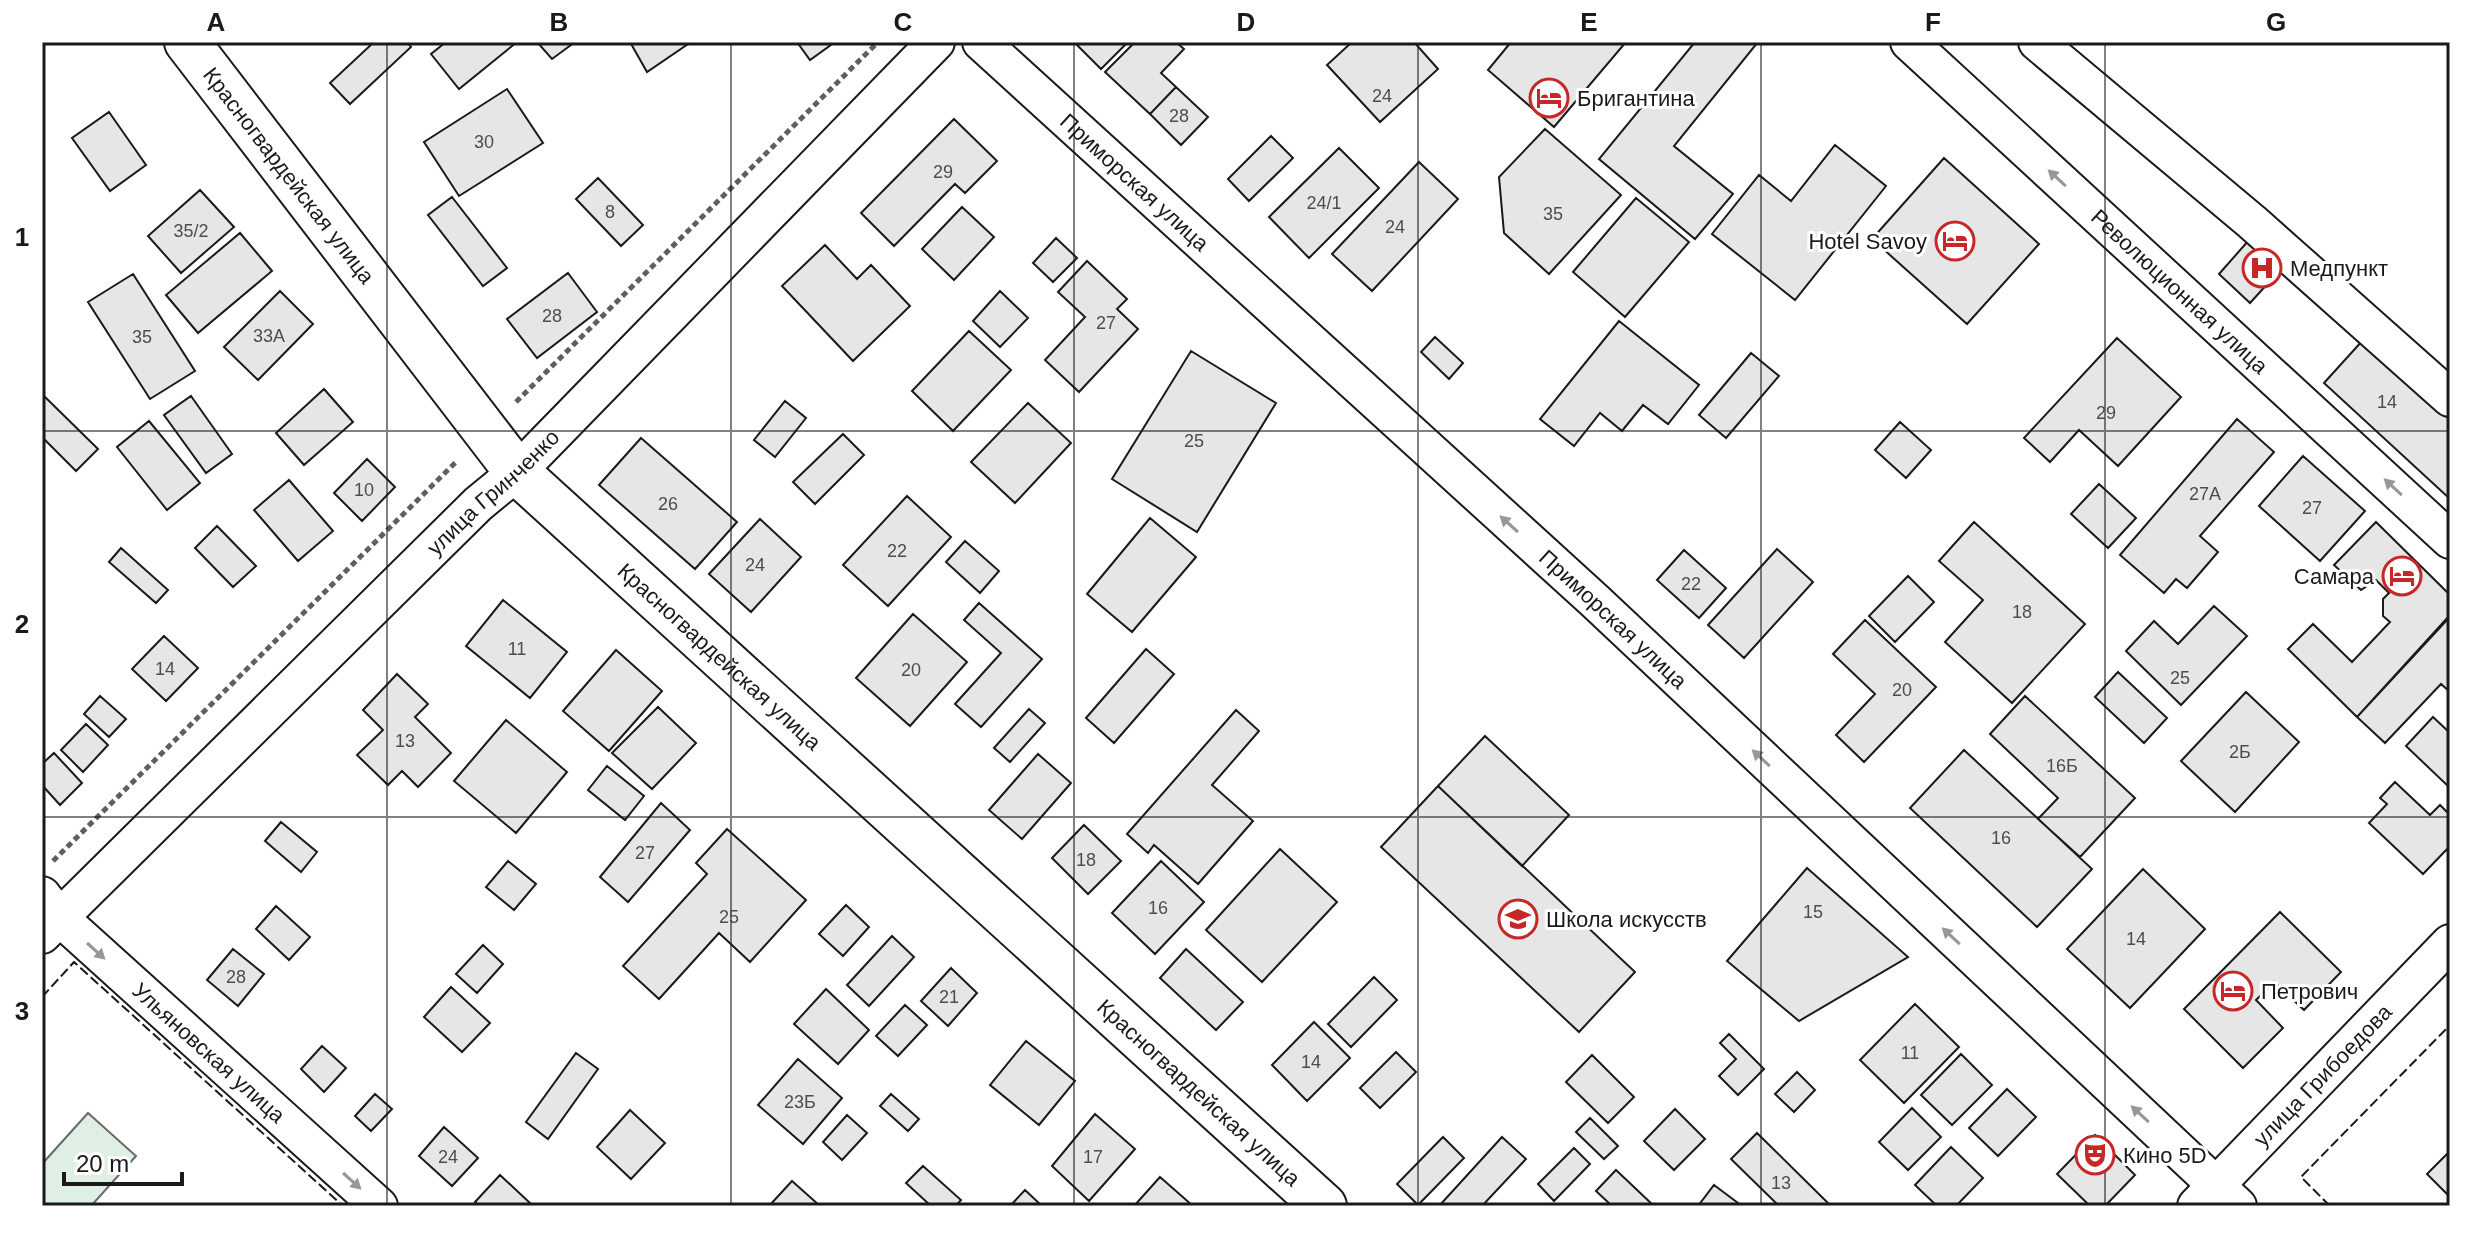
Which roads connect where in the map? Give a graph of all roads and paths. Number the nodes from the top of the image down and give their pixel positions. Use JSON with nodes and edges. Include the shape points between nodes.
{"nodes":[{"id":1,"x":187,"y":42,"type":"edge"},
{"id":2,"x":936,"y":42,"type":"edge"},
{"id":3,"x":981,"y":42,"type":"edge"},
{"id":4,"x":1909,"y":42,"type":"edge"},
{"id":5,"x":2037,"y":42,"type":"edge"},
{"id":6,"x":2450,"y":398,"type":"edge"},
{"id":7,"x":517,"y":472,"type":"junction"},
{"id":8,"x":2450,"y":540,"type":"edge"},
{"id":9,"x":48,"y":915,"type":"edge"},
{"id":10,"x":2450,"y":943,"type":"edge"},
{"id":11,"x":2217,"y":1199,"type":"edge"},
{"id":12,"x":379,"y":1206,"type":"edge"},
{"id":13,"x":1324,"y":1206,"type":"edge"}],
"edges":[{"from":1,"to":7,"type":"street","name":"Красногвардейская улица"},
{"from":2,"to":7,"type":"street","name":"улица Гринченко"},
{"from":11,"to":3,"type":"street","name":"Приморская улица","one_way":true,"via":[[1595,601]]},
{"from":8,"to":4,"type":"street","name":"Революционная улица","one_way":true},
{"from":5,"to":6,"type":"street","via":[[2252,222]]},
{"from":7,"to":9,"type":"street","name":"улица Гринченко"},
{"from":7,"to":13,"type":"street","name":"Красногвардейская улица"},
{"from":9,"to":12,"type":"street","name":"Ульяновская улица","one_way":true},
{"from":10,"to":11,"type":"street","name":"улица Грибоедова"}]}
